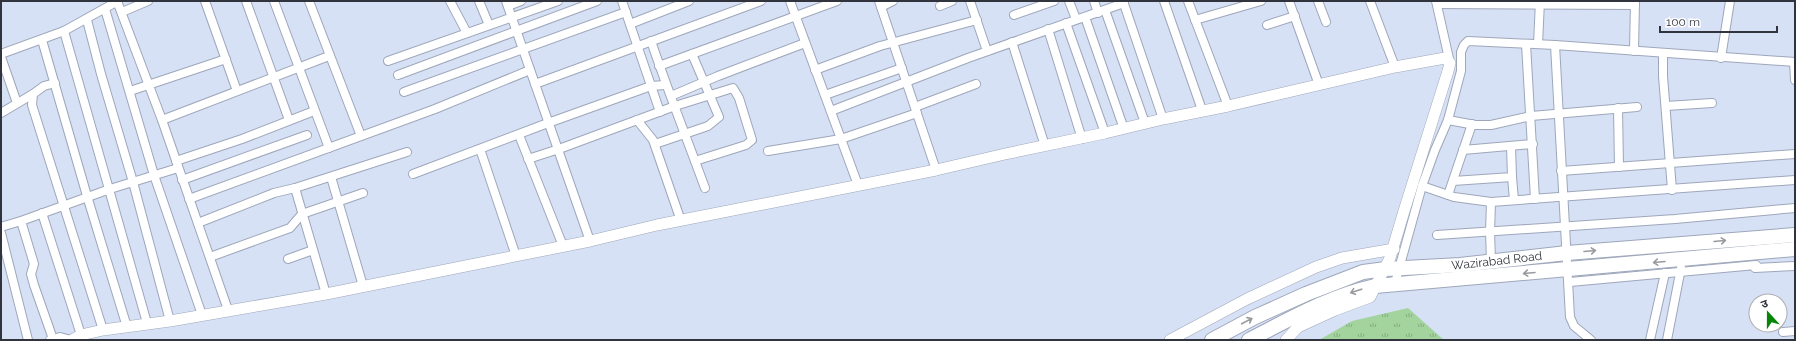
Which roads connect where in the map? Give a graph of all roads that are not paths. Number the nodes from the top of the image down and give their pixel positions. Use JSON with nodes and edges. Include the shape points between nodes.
{"nodes":[{"id":1,"x":118,"y":1,"type":"edge"},
{"id":2,"x":148,"y":1,"type":"edge"},
{"id":3,"x":205,"y":1,"type":"edge"},
{"id":4,"x":246,"y":1,"type":"edge"},
{"id":5,"x":274,"y":1,"type":"edge"},
{"id":6,"x":309,"y":1,"type":"edge"},
{"id":7,"x":450,"y":1,"type":"edge"},
{"id":8,"x":479,"y":1,"type":"edge"},
{"id":9,"x":521,"y":1,"type":"edge"},
{"id":10,"x":558,"y":1,"type":"edge"},
{"id":11,"x":597,"y":1,"type":"edge"},
{"id":12,"x":622,"y":1,"type":"edge"},
{"id":13,"x":689,"y":1,"type":"edge"},
{"id":14,"x":760,"y":1,"type":"edge"},
{"id":15,"x":790,"y":1,"type":"edge"},
{"id":16,"x":837,"y":1,"type":"edge"},
{"id":17,"x":894,"y":1,"type":"edge"},
{"id":18,"x":952,"y":1,"type":"edge"},
{"id":19,"x":970,"y":1,"type":"edge"},
{"id":20,"x":1054,"y":1,"type":"edge"},
{"id":21,"x":1069,"y":1,"type":"edge"},
{"id":22,"x":1094,"y":1,"type":"edge"},
{"id":23,"x":1164,"y":1,"type":"edge"},
{"id":24,"x":1188,"y":1,"type":"edge"},
{"id":25,"x":1261,"y":1,"type":"edge"},
{"id":26,"x":1289,"y":1,"type":"edge"},
{"id":27,"x":1318,"y":1,"type":"edge"},
{"id":28,"x":1370,"y":1,"type":"edge"},
{"id":29,"x":1730,"y":1,"type":"edge"},
{"id":30,"x":1124,"y":2,"type":"edge"},
{"id":31,"x":1436,"y":2,"type":"edge"},
{"id":32,"x":1540,"y":2,"type":"edge"},
{"id":33,"x":507,"y":3,"type":"edge"},
{"id":34,"x":1635,"y":3,"type":"edge"},
{"id":35,"x":880,"y":4,"type":"edge"},
{"id":36,"x":940,"y":6,"type":"dead end"},
{"id":37,"x":106,"y":10,"type":"junction"},
{"id":38,"x":1101,"y":11,"type":"junction"},
{"id":39,"x":122,"y":12,"type":"junction"},
{"id":40,"x":626,"y":12,"type":"junction"},
{"id":41,"x":796,"y":15,"type":"junction"},
{"id":42,"x":1014,"y":15,"type":"dead end"},
{"id":43,"x":1294,"y":16,"type":"junction"},
{"id":44,"x":511,"y":17,"type":"junction"},
{"id":45,"x":1085,"y":17,"type":"junction"},
{"id":46,"x":1076,"y":19,"type":"junction"},
{"id":47,"x":87,"y":20,"type":"junction"},
{"id":48,"x":977,"y":20,"type":"junction"},
{"id":49,"x":1195,"y":20,"type":"junction"},
{"id":50,"x":1326,"y":22,"type":"dead end"},
{"id":51,"x":1066,"y":23,"type":"junction"},
{"id":52,"x":630,"y":24,"type":"junction"},
{"id":53,"x":489,"y":25,"type":"junction"},
{"id":54,"x":1267,"y":25,"type":"dead end"},
{"id":55,"x":1048,"y":29,"type":"junction"},
{"id":56,"x":64,"y":31,"type":"junction"},
{"id":57,"x":516,"y":31,"type":"junction"},
{"id":58,"x":467,"y":33,"type":"junction"},
{"id":59,"x":42,"y":40,"type":"junction"},
{"id":60,"x":652,"y":41,"type":"junction"},
{"id":61,"x":893,"y":42,"type":"junction"},
{"id":62,"x":1012,"y":42,"type":"junction"},
{"id":63,"x":805,"y":43,"type":"junction"},
{"id":64,"x":1526,"y":44,"type":"junction"},
{"id":65,"x":1538,"y":44,"type":"junction"},
{"id":66,"x":1555,"y":45,"type":"junction"},
{"id":67,"x":638,"y":46,"type":"junction"},
{"id":68,"x":523,"y":49,"type":"junction"},
{"id":69,"x":987,"y":51,"type":"junction"},
{"id":70,"x":1634,"y":51,"type":"junction"},
{"id":71,"x":1663,"y":53,"type":"junction"},
{"id":72,"x":1,"y":54,"type":"edge"},
{"id":73,"x":692,"y":54,"type":"junction"},
{"id":74,"x":329,"y":56,"type":"junction"},
{"id":75,"x":1,"y":57,"type":"edge"},
{"id":76,"x":1721,"y":58,"type":"junction"},
{"id":77,"x":226,"y":59,"type":"junction"},
{"id":78,"x":388,"y":61,"type":"dead end"},
{"id":79,"x":1794,"y":62,"type":"edge"},
{"id":80,"x":1450,"y":63,"type":"junction"},
{"id":81,"x":659,"y":66,"type":"junction"},
{"id":82,"x":299,"y":67,"type":"junction"},
{"id":83,"x":1395,"y":67,"type":"junction"},
{"id":84,"x":902,"y":68,"type":"junction"},
{"id":85,"x":530,"y":70,"type":"junction"},
{"id":86,"x":816,"y":70,"type":"junction"},
{"id":87,"x":398,"y":74,"type":"dead end"},
{"id":88,"x":273,"y":77,"type":"junction"},
{"id":89,"x":1795,"y":80,"type":"edge"},
{"id":90,"x":705,"y":81,"type":"junction"},
{"id":91,"x":906,"y":82,"type":"junction"},
{"id":92,"x":55,"y":83,"type":"junction"},
{"id":93,"x":535,"y":84,"type":"junction"},
{"id":94,"x":976,"y":84,"type":"dead end"},
{"id":95,"x":149,"y":85,"type":"junction"},
{"id":96,"x":665,"y":85,"type":"junction"},
{"id":97,"x":1319,"y":85,"type":"junction"},
{"id":98,"x":651,"y":86,"type":"junction"},
{"id":99,"x":130,"y":91,"type":"junction"},
{"id":100,"x":237,"y":91,"type":"junction"},
{"id":101,"x":404,"y":92,"type":"dead end"},
{"id":102,"x":33,"y":94,"type":"junction"},
{"id":103,"x":710,"y":95,"type":"junction"},
{"id":104,"x":825,"y":95,"type":"junction"},
{"id":105,"x":671,"y":96,"type":"junction"},
{"id":106,"x":17,"y":103,"type":"junction"},
{"id":107,"x":1712,"y":103,"type":"dead end"},
{"id":108,"x":675,"y":106,"type":"junction"},
{"id":109,"x":1228,"y":106,"type":"junction"},
{"id":110,"x":1637,"y":106,"type":"dead end"},
{"id":111,"x":1666,"y":106,"type":"junction"},
{"id":112,"x":1618,"y":108,"type":"junction"},
{"id":113,"x":2,"y":109,"type":"edge"},
{"id":114,"x":916,"y":110,"type":"junction"},
{"id":115,"x":1202,"y":110,"type":"junction"},
{"id":116,"x":314,"y":111,"type":"junction"},
{"id":117,"x":830,"y":111,"type":"junction"},
{"id":118,"x":660,"y":112,"type":"junction"},
{"id":119,"x":1558,"y":114,"type":"junction"},
{"id":120,"x":1531,"y":116,"type":"junction"},
{"id":121,"x":1163,"y":119,"type":"junction"},
{"id":122,"x":162,"y":120,"type":"junction"},
{"id":123,"x":289,"y":120,"type":"junction"},
{"id":124,"x":637,"y":120,"type":"junction"},
{"id":125,"x":1448,"y":120,"type":"junction"},
{"id":126,"x":548,"y":123,"type":"junction"},
{"id":127,"x":1146,"y":123,"type":"junction"},
{"id":128,"x":1472,"y":124,"type":"junction"},
{"id":129,"x":1124,"y":129,"type":"junction"},
{"id":130,"x":685,"y":133,"type":"junction"},
{"id":131,"x":1105,"y":133,"type":"junction"},
{"id":132,"x":307,"y":135,"type":"dead end"},
{"id":133,"x":519,"y":135,"type":"junction"},
{"id":134,"x":361,"y":136,"type":"junction"},
{"id":135,"x":1082,"y":138,"type":"junction"},
{"id":136,"x":841,"y":139,"type":"junction"},
{"id":137,"x":655,"y":144,"type":"junction"},
{"id":138,"x":1533,"y":144,"type":"junction"},
{"id":139,"x":1045,"y":146,"type":"junction"},
{"id":140,"x":1511,"y":146,"type":"junction"},
{"id":141,"x":329,"y":148,"type":"junction"},
{"id":142,"x":480,"y":149,"type":"junction"},
{"id":143,"x":559,"y":149,"type":"junction"},
{"id":144,"x":1463,"y":150,"type":"junction"},
{"id":145,"x":768,"y":151,"type":"dead end"},
{"id":146,"x":407,"y":152,"type":"dead end"},
{"id":147,"x":1795,"y":154,"type":"edge"},
{"id":148,"x":528,"y":158,"type":"junction"},
{"id":149,"x":696,"y":161,"type":"junction"},
{"id":150,"x":1670,"y":163,"type":"junction"},
{"id":151,"x":177,"y":164,"type":"junction"},
{"id":152,"x":1618,"y":167,"type":"junction"},
{"id":153,"x":936,"y":170,"type":"junction"},
{"id":154,"x":1561,"y":171,"type":"junction"},
{"id":155,"x":413,"y":174,"type":"dead end"},
{"id":156,"x":154,"y":175,"type":"junction"},
{"id":157,"x":331,"y":176,"type":"junction"},
{"id":158,"x":1512,"y":177,"type":"junction"},
{"id":159,"x":182,"y":180,"type":"junction"},
{"id":160,"x":1795,"y":180,"type":"edge"},
{"id":161,"x":133,"y":182,"type":"junction"},
{"id":162,"x":1452,"y":182,"type":"junction"},
{"id":163,"x":858,"y":185,"type":"junction"},
{"id":164,"x":1422,"y":186,"type":"junction"},
{"id":165,"x":295,"y":188,"type":"junction"},
{"id":166,"x":706,"y":188,"type":"dead end"},
{"id":167,"x":110,"y":189,"type":"junction"},
{"id":168,"x":1672,"y":190,"type":"junction"},
{"id":169,"x":363,"y":193,"type":"dead end"},
{"id":170,"x":1448,"y":195,"type":"junction"},
{"id":171,"x":87,"y":196,"type":"junction"},
{"id":172,"x":1563,"y":197,"type":"junction"},
{"id":173,"x":189,"y":199,"type":"junction"},
{"id":174,"x":1535,"y":199,"type":"junction"},
{"id":175,"x":1514,"y":200,"type":"junction"},
{"id":176,"x":339,"y":202,"type":"junction"},
{"id":177,"x":1491,"y":202,"type":"junction"},
{"id":178,"x":64,"y":205,"type":"junction"},
{"id":179,"x":1795,"y":208,"type":"edge"},
{"id":180,"x":42,"y":213,"type":"junction"},
{"id":181,"x":302,"y":214,"type":"junction"},
{"id":182,"x":21,"y":221,"type":"junction"},
{"id":183,"x":681,"y":221,"type":"junction"},
{"id":184,"x":198,"y":223,"type":"junction"},
{"id":185,"x":1,"y":227,"type":"edge"},
{"id":186,"x":1564,"y":227,"type":"junction"},
{"id":187,"x":1490,"y":232,"type":"junction"},
{"id":188,"x":1,"y":233,"type":"edge"},
{"id":189,"x":1437,"y":235,"type":"dead end"},
{"id":190,"x":1795,"y":235,"type":"edge"},
{"id":191,"x":590,"y":241,"type":"junction"},
{"id":192,"x":563,"y":246,"type":"junction"},
{"id":193,"x":1394,"y":249,"type":"junction"},
{"id":194,"x":1795,"y":249,"type":"edge"},
{"id":195,"x":313,"y":250,"type":"junction"},
{"id":196,"x":1567,"y":253,"type":"junction"},
{"id":197,"x":516,"y":256,"type":"junction"},
{"id":198,"x":210,"y":257,"type":"junction"},
{"id":199,"x":288,"y":259,"type":"dead end"},
{"id":200,"x":1492,"y":261,"type":"junction"},
{"id":201,"x":1681,"y":266,"type":"junction"},
{"id":202,"x":1795,"y":266,"type":"edge"},
{"id":203,"x":1392,"y":268,"type":"junction"},
{"id":204,"x":1665,"y":273,"type":"junction"},
{"id":205,"x":1569,"y":276,"type":"junction"},
{"id":206,"x":1395,"y":283,"type":"junction"},
{"id":207,"x":363,"y":286,"type":"junction"},
{"id":208,"x":1375,"y":286,"type":"junction"},
{"id":209,"x":326,"y":294,"type":"junction"},
{"id":210,"x":1300,"y":296,"type":"junction"},
{"id":211,"x":228,"y":310,"type":"junction"},
{"id":212,"x":202,"y":315,"type":"junction"},
{"id":213,"x":170,"y":321,"type":"junction"},
{"id":214,"x":147,"y":323,"type":"junction"},
{"id":215,"x":126,"y":327,"type":"junction"},
{"id":216,"x":1295,"y":328,"type":"edge"},
{"id":217,"x":103,"y":330,"type":"junction"},
{"id":218,"x":75,"y":338,"type":"edge"},
{"id":219,"x":28,"y":340,"type":"edge"},
{"id":220,"x":52,"y":340,"type":"edge"},
{"id":221,"x":1170,"y":340,"type":"edge"},
{"id":222,"x":1212,"y":340,"type":"edge"},
{"id":223,"x":1249,"y":340,"type":"edge"},
{"id":224,"x":1591,"y":340,"type":"edge"},
{"id":225,"x":1650,"y":340,"type":"edge"},
{"id":226,"x":1667,"y":340,"type":"edge"}],
"edges":[{"from":1,"to":37,"type":"street"},
{"from":1,"to":39,"type":"street"},
{"from":2,"to":39,"type":"street"},
{"from":3,"to":77,"type":"street"},
{"from":4,"to":88,"type":"street"},
{"from":5,"to":82,"type":"street"},
{"from":6,"to":74,"type":"street"},
{"from":7,"to":58,"type":"street"},
{"from":8,"to":53,"type":"street"},
{"from":9,"to":33,"type":"street"},
{"from":10,"to":44,"type":"street"},
{"from":11,"to":57,"type":"street"},
{"from":12,"to":40,"type":"street"},
{"from":13,"to":52,"type":"street"},
{"from":14,"to":60,"type":"street"},
{"from":15,"to":41,"type":"street"},
{"from":16,"to":41,"type":"street"},
{"from":17,"to":35,"type":"street"},
{"from":18,"to":36,"type":"street"},
{"from":19,"to":48,"type":"street"},
{"from":20,"to":42,"type":"street"},
{"from":21,"to":46,"type":"street"},
{"from":22,"to":38,"type":"street"},
{"from":23,"to":115,"type":"street"},
{"from":24,"to":49,"type":"street"},
{"from":25,"to":49,"type":"street"},
{"from":26,"to":43,"type":"street"},
{"from":27,"to":50,"type":"street"},
{"from":28,"to":83,"type":"street"},
{"from":29,"to":76,"type":"street"},
{"from":30,"to":38,"type":"street"},
{"from":30,"to":121,"type":"street"},
{"from":31,"to":32,"type":"street"},
{"from":31,"to":80,"type":"street"},
{"from":32,"to":34,"type":"street"},
{"from":32,"to":65,"type":"street"},
{"from":33,"to":44,"type":"street"},
{"from":34,"to":70,"type":"street"},
{"from":35,"to":61,"type":"street"},
{"from":37,"to":47,"type":"street"},
{"from":37,"to":99,"type":"street"},
{"from":38,"to":45,"type":"street"},
{"from":38,"to":127,"type":"street"},
{"from":39,"to":95,"type":"street"},
{"from":40,"to":52,"type":"street"},
{"from":40,"to":68,"type":"street"},
{"from":41,"to":63,"type":"street"},
{"from":41,"to":73,"type":"street"},
{"from":43,"to":54,"type":"street"},
{"from":43,"to":97,"type":"street"},
{"from":44,"to":53,"type":"street"},
{"from":44,"to":57,"type":"street"},
{"from":45,"to":46,"type":"street"},
{"from":45,"to":129,"type":"street"},
{"from":46,"to":51,"type":"street"},
{"from":47,"to":56,"type":"street"},
{"from":47,"to":161,"type":"street"},
{"from":48,"to":61,"type":"street"},
{"from":48,"to":69,"type":"street"},
{"from":49,"to":109,"type":"street"},
{"from":51,"to":55,"type":"street"},
{"from":51,"to":131,"type":"street"},
{"from":52,"to":67,"type":"street"},
{"from":53,"to":58,"type":"street"},
{"from":55,"to":62,"type":"street"},
{"from":55,"to":135,"type":"street"},
{"from":56,"to":59,"type":"street"},
{"from":56,"to":167,"type":"street"},
{"from":57,"to":68,"type":"street"},
{"from":57,"to":87,"type":"street"},
{"from":58,"to":78,"type":"street"},
{"from":59,"to":72,"type":"street"},
{"from":59,"to":92,"type":"street"},
{"from":60,"to":67,"type":"street"},
{"from":60,"to":81,"type":"street"},
{"from":61,"to":84,"type":"street"},
{"from":61,"to":86,"type":"street"},
{"from":62,"to":69,"type":"street"},
{"from":62,"to":139,"type":"street"},
{"from":63,"to":86,"type":"street"},
{"from":63,"to":90,"type":"street"},
{"from":64,"to":65,"type":"street"},
{"from":64,"to":120,"type":"street"},
{"from":64,"to":125,"type":"street","via":[[1468,41],[1461,52],[1461,71]]},
{"from":65,"to":66,"type":"street"},
{"from":66,"to":70,"type":"street"},
{"from":66,"to":119,"type":"street"},
{"from":67,"to":93,"type":"street"},
{"from":67,"to":98,"type":"street"},
{"from":68,"to":85,"type":"street"},
{"from":68,"to":101,"type":"street"},
{"from":69,"to":91,"type":"street"},
{"from":70,"to":71,"type":"street"},
{"from":71,"to":76,"type":"street"},
{"from":71,"to":111,"type":"street"},
{"from":73,"to":81,"type":"street"},
{"from":73,"to":90,"type":"street"},
{"from":74,"to":82,"type":"street"},
{"from":74,"to":134,"type":"street"},
{"from":75,"to":106,"type":"street"},
{"from":76,"to":79,"type":"street"},
{"from":77,"to":95,"type":"street"},
{"from":77,"to":100,"type":"street"},
{"from":79,"to":89,"type":"street"},
{"from":80,"to":83,"type":"street","via":[[1445,58]]},
{"from":80,"to":193,"type":"street"},
{"from":81,"to":96,"type":"street"},
{"from":82,"to":88,"type":"street"},
{"from":82,"to":116,"type":"street"},
{"from":83,"to":97,"type":"street"},
{"from":84,"to":91,"type":"street"},
{"from":84,"to":104,"type":"street"},
{"from":85,"to":93,"type":"street"},
{"from":85,"to":134,"type":"street"},
{"from":86,"to":104,"type":"street"},
{"from":88,"to":100,"type":"street"},
{"from":88,"to":123,"type":"street"},
{"from":90,"to":103,"type":"street"},
{"from":90,"to":105,"type":"street"},
{"from":91,"to":114,"type":"street"},
{"from":91,"to":117,"type":"street"},
{"from":92,"to":102,"type":"street","via":[[44,86]]},
{"from":92,"to":171,"type":"street"},
{"from":93,"to":126,"type":"street"},
{"from":94,"to":114,"type":"street"},
{"from":95,"to":99,"type":"street"},
{"from":95,"to":122,"type":"street"},
{"from":96,"to":98,"type":"street"},
{"from":96,"to":105,"type":"street"},
{"from":97,"to":109,"type":"street"},
{"from":98,"to":118,"type":"street"},
{"from":98,"to":126,"type":"street"},
{"from":99,"to":156,"type":"street"},
{"from":100,"to":122,"type":"street"},
{"from":102,"to":106,"type":"street"},
{"from":102,"to":178,"type":"street","via":[[32,105]]},
{"from":103,"to":108,"type":"street"},
{"from":103,"to":130,"type":"street","via":[[719,117],[708,126]]},
{"from":103,"to":149,"type":"street","via":[[730,88],[736,91],[752,140],[746,145]]},
{"from":104,"to":117,"type":"street"},
{"from":105,"to":108,"type":"street"},
{"from":106,"to":113,"type":"street"},
{"from":107,"to":111,"type":"street"},
{"from":108,"to":118,"type":"street"},
{"from":108,"to":130,"type":"street"},
{"from":109,"to":115,"type":"street"},
{"from":110,"to":112,"type":"street"},
{"from":111,"to":150,"type":"street"},
{"from":112,"to":119,"type":"street"},
{"from":112,"to":152,"type":"street"},
{"from":114,"to":136,"type":"street"},
{"from":114,"to":153,"type":"street"},
{"from":115,"to":121,"type":"street"},
{"from":116,"to":123,"type":"street"},
{"from":116,"to":141,"type":"street"},
{"from":117,"to":136,"type":"street"},
{"from":118,"to":124,"type":"street"},
{"from":119,"to":120,"type":"street"},
{"from":119,"to":154,"type":"street"},
{"from":120,"to":128,"type":"street","via":[[1491,125]]},
{"from":120,"to":138,"type":"street"},
{"from":121,"to":127,"type":"street"},
{"from":122,"to":151,"type":"street"},
{"from":123,"to":151,"type":"street"},
{"from":124,"to":137,"type":"street"},
{"from":124,"to":143,"type":"street"},
{"from":125,"to":128,"type":"street"},
{"from":125,"to":164,"type":"street"},
{"from":126,"to":133,"type":"street"},
{"from":126,"to":143,"type":"street"},
{"from":127,"to":129,"type":"street"},
{"from":128,"to":144,"type":"street"},
{"from":129,"to":131,"type":"street"},
{"from":130,"to":137,"type":"street"},
{"from":130,"to":149,"type":"street"},
{"from":131,"to":135,"type":"street"},
{"from":132,"to":159,"type":"street"},
{"from":133,"to":142,"type":"street"},
{"from":133,"to":148,"type":"street"},
{"from":134,"to":141,"type":"street"},
{"from":135,"to":139,"type":"street"},
{"from":136,"to":145,"type":"street"},
{"from":136,"to":163,"type":"street"},
{"from":137,"to":183,"type":"street"},
{"from":138,"to":140,"type":"street"},
{"from":138,"to":174,"type":"street"},
{"from":139,"to":153,"type":"street"},
{"from":140,"to":144,"type":"street"},
{"from":140,"to":158,"type":"street"},
{"from":141,"to":173,"type":"street"},
{"from":142,"to":155,"type":"street"},
{"from":142,"to":197,"type":"street"},
{"from":143,"to":148,"type":"street"},
{"from":143,"to":191,"type":"street"},
{"from":144,"to":162,"type":"street"},
{"from":146,"to":157,"type":"street"},
{"from":147,"to":150,"type":"street"},
{"from":148,"to":192,"type":"street"},
{"from":149,"to":166,"type":"street"},
{"from":150,"to":152,"type":"street"},
{"from":150,"to":168,"type":"street"},
{"from":151,"to":156,"type":"street"},
{"from":151,"to":159,"type":"street"},
{"from":152,"to":154,"type":"street"},
{"from":153,"to":163,"type":"street"},
{"from":154,"to":172,"type":"street"},
{"from":156,"to":161,"type":"street"},
{"from":156,"to":212,"type":"street"},
{"from":157,"to":165,"type":"street"},
{"from":157,"to":176,"type":"street"},
{"from":158,"to":162,"type":"street"},
{"from":158,"to":175,"type":"street"},
{"from":159,"to":173,"type":"street"},
{"from":160,"to":168,"type":"street"},
{"from":161,"to":167,"type":"street"},
{"from":161,"to":213,"type":"street"},
{"from":162,"to":170,"type":"street"},
{"from":163,"to":183,"type":"street"},
{"from":164,"to":170,"type":"street"},
{"from":164,"to":203,"type":"street"},
{"from":165,"to":181,"type":"street"},
{"from":165,"to":184,"type":"street","via":[[274,193]]},
{"from":167,"to":171,"type":"street"},
{"from":167,"to":214,"type":"street"},
{"from":168,"to":172,"type":"street"},
{"from":169,"to":176,"type":"street"},
{"from":170,"to":177,"type":"street"},
{"from":171,"to":178,"type":"street"},
{"from":171,"to":215,"type":"street"},
{"from":172,"to":174,"type":"street"},
{"from":172,"to":186,"type":"street"},
{"from":173,"to":184,"type":"street"},
{"from":174,"to":175,"type":"street"},
{"from":175,"to":177,"type":"street"},
{"from":176,"to":181,"type":"street"},
{"from":176,"to":207,"type":"street"},
{"from":177,"to":187,"type":"street"},
{"from":178,"to":180,"type":"street"},
{"from":178,"to":217,"type":"street"},
{"from":179,"to":186,"type":"street"},
{"from":180,"to":182,"type":"street"},
{"from":180,"to":218,"type":"street"},
{"from":181,"to":195,"type":"street"},
{"from":181,"to":198,"type":"street","via":[[290,228]]},
{"from":182,"to":185,"type":"street"},
{"from":182,"to":220,"type":"street","via":[[34,264],[31,274]]},
{"from":183,"to":191,"type":"street"},
{"from":184,"to":198,"type":"street"},
{"from":186,"to":187,"type":"street"},
{"from":186,"to":196,"type":"street"},
{"from":187,"to":189,"type":"street"},
{"from":187,"to":200,"type":"street"},
{"from":188,"to":219,"type":"street"},
{"from":196,"to":190,"type":"highway","name":"Wazirabad Road","one_way":true},
{"from":191,"to":192,"type":"street"},
{"from":192,"to":197,"type":"street"},
{"from":193,"to":203,"type":"street"},
{"from":193,"to":221,"type":"street","via":[[1342,258],[1316,267],[1247,299]]},
{"from":194,"to":201,"type":"highway","name":"Wazirabad Road"},
{"from":195,"to":199,"type":"street"},
{"from":195,"to":209,"type":"street"},
{"from":196,"to":200,"type":"highway","name":"Wazirabad Road"},
{"from":196,"to":205,"type":"street"},
{"from":197,"to":207,"type":"street"},
{"from":198,"to":211,"type":"street"},
{"from":200,"to":203,"type":"highway","name":"Wazirabad Road"},
{"from":201,"to":202,"type":"street"},
{"from":201,"to":204,"type":"street"},
{"from":201,"to":205,"type":"highway","name":"Wazirabad Road","one_way":true},
{"from":201,"to":226,"type":"street"},
{"from":203,"to":206,"type":"street"},
{"from":203,"to":208,"type":"street"},
{"from":203,"to":210,"type":"highway","name":"Wazirabad Road","via":[[1363,272]]},
{"from":204,"to":205,"type":"street"},
{"from":204,"to":225,"type":"street"},
{"from":205,"to":206,"type":"highway","name":"Wazirabad Road","one_way":true},
{"from":205,"to":224,"type":"street","via":[[1570,317],[1574,326]]},
{"from":206,"to":208,"type":"highway","name":"Wazirabad Road"},
{"from":207,"to":209,"type":"street"},
{"from":208,"to":216,"type":"highway","name":"Wazirabad Road","via":[[1321,303]]},
{"from":209,"to":211,"type":"street"},
{"from":210,"to":216,"type":"highway"},
{"from":222,"to":210,"type":"highway","name":"Wazirabad Road","one_way":true},
{"from":211,"to":212,"type":"street"},
{"from":212,"to":213,"type":"street"},
{"from":213,"to":214,"type":"street"},
{"from":214,"to":215,"type":"street"},
{"from":215,"to":217,"type":"street"},
{"from":216,"to":223,"type":"highway","name":"Wazirabad Road"},
{"from":217,"to":218,"type":"street"},
{"from":218,"to":220,"type":"street","via":[[60,337]]}]}
